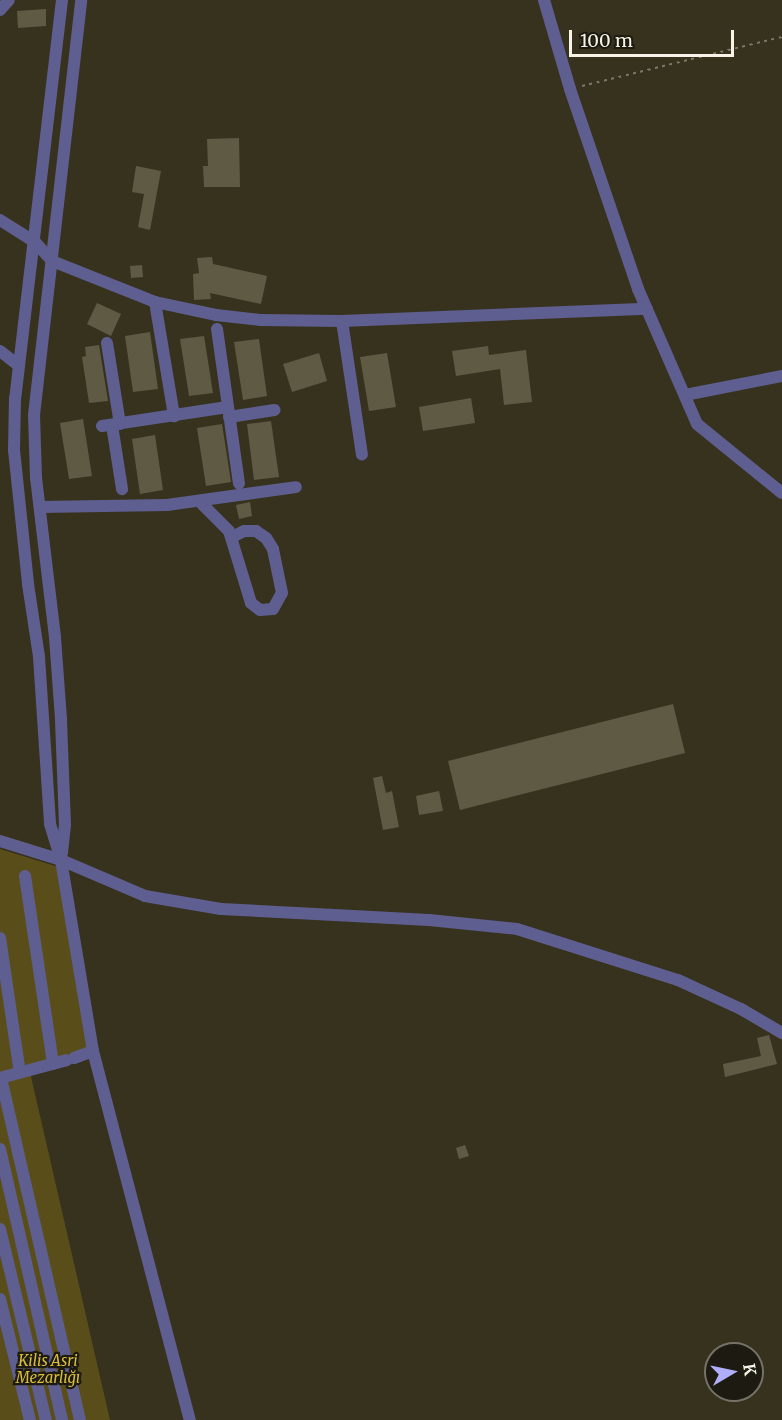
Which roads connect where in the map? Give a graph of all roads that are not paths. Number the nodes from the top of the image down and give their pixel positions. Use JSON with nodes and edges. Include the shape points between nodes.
{"nodes":[{"id":1,"x":9,"y":0,"type":"edge"},
{"id":2,"x":62,"y":0,"type":"edge"},
{"id":3,"x":81,"y":0,"type":"edge"},
{"id":4,"x":544,"y":0,"type":"edge"},
{"id":5,"x":0,"y":10,"type":"edge"},
{"id":6,"x":0,"y":220,"type":"edge"},
{"id":7,"x":35,"y":242,"type":"junction"},
{"id":8,"x":52,"y":261,"type":"junction"},
{"id":9,"x":155,"y":302,"type":"junction"},
{"id":10,"x":646,"y":309,"type":"junction"},
{"id":11,"x":342,"y":321,"type":"junction"},
{"id":12,"x":218,"y":329,"type":"dead end"},
{"id":13,"x":107,"y":343,"type":"dead end"},
{"id":14,"x":0,"y":351,"type":"edge"},
{"id":15,"x":19,"y":366,"type":"junction"},
{"id":16,"x":782,"y":376,"type":"edge"},
{"id":17,"x":685,"y":395,"type":"junction"},
{"id":18,"x":274,"y":410,"type":"dead end"},
{"id":19,"x":229,"y":412,"type":"junction"},
{"id":20,"x":174,"y":416,"type":"junction"},
{"id":21,"x":111,"y":425,"type":"junction"},
{"id":22,"x":362,"y":455,"type":"dead end"},
{"id":23,"x":239,"y":483,"type":"dead end"},
{"id":24,"x":296,"y":487,"type":"dead end"},
{"id":25,"x":122,"y":489,"type":"dead end"},
{"id":26,"x":782,"y":493,"type":"edge"},
{"id":27,"x":199,"y":501,"type":"junction"},
{"id":28,"x":40,"y":507,"type":"junction"},
{"id":29,"x":232,"y":537,"type":"junction"},
{"id":30,"x":0,"y":841,"type":"edge"},
{"id":31,"x":61,"y":860,"type":"junction"},
{"id":32,"x":25,"y":876,"type":"dead end"},
{"id":33,"x":0,"y":938,"type":"edge"},
{"id":34,"x":782,"y":1033,"type":"edge"},
{"id":35,"x":93,"y":1051,"type":"junction"},
{"id":36,"x":53,"y":1064,"type":"junction"},
{"id":37,"x":20,"y":1073,"type":"junction"},
{"id":38,"x":0,"y":1078,"type":"edge"},
{"id":39,"x":0,"y":1149,"type":"edge"},
{"id":40,"x":0,"y":1229,"type":"edge"},
{"id":41,"x":0,"y":1299,"type":"edge"},
{"id":42,"x":30,"y":1420,"type":"edge"},
{"id":43,"x":46,"y":1420,"type":"edge"},
{"id":44,"x":62,"y":1420,"type":"edge"},
{"id":45,"x":80,"y":1420,"type":"edge"},
{"id":46,"x":190,"y":1420,"type":"edge"}],
"edges":[{"from":1,"to":5,"type":"street"},
{"from":2,"to":7,"type":"street"},
{"from":3,"to":8,"type":"street"},
{"from":4,"to":10,"type":"street","via":[[570,89]]},
{"from":6,"to":7,"type":"street"},
{"from":7,"to":8,"type":"street"},
{"from":7,"to":15,"type":"street"},
{"from":8,"to":9,"type":"street"},
{"from":8,"to":28,"type":"street","via":[[34,415]]},
{"from":9,"to":11,"type":"street","via":[[227,316]]},
{"from":9,"to":20,"type":"street"},
{"from":10,"to":11,"type":"street"},
{"from":10,"to":17,"type":"street"},
{"from":11,"to":22,"type":"street"},
{"from":12,"to":19,"type":"street"},
{"from":13,"to":21,"type":"street"},
{"from":14,"to":15,"type":"street"},
{"from":15,"to":31,"type":"street","via":[[14,450],[39,657],[50,824]]},
{"from":16,"to":17,"type":"street"},
{"from":17,"to":26,"type":"street","via":[[697,423]]},
{"from":18,"to":19,"type":"street"},
{"from":19,"to":20,"type":"street"},
{"from":19,"to":23,"type":"street"},
{"from":20,"to":21,"type":"street"},
{"from":21,"to":25,"type":"street"},
{"from":24,"to":27,"type":"street"},
{"from":27,"to":28,"type":"street"},
{"from":27,"to":29,"type":"street"},
{"from":28,"to":31,"type":"street","via":[[61,718],[65,825]]},
{"from":29,"to":29,"type":"street","via":[[250,603],[260,610],[273,609],[282,593],[273,549],[255,531]]},
{"from":30,"to":31,"type":"street"},
{"from":31,"to":34,"type":"street","via":[[145,896],[221,909],[429,920],[517,930],[678,980]]},
{"from":31,"to":35,"type":"street"},
{"from":32,"to":36,"type":"street"},
{"from":33,"to":37,"type":"street"},
{"from":35,"to":36,"type":"street"},
{"from":35,"to":46,"type":"street"},
{"from":36,"to":37,"type":"street"},
{"from":37,"to":38,"type":"street"},
{"from":38,"to":45,"type":"street"},
{"from":39,"to":44,"type":"street"},
{"from":40,"to":43,"type":"street"},
{"from":41,"to":42,"type":"street"}]}
